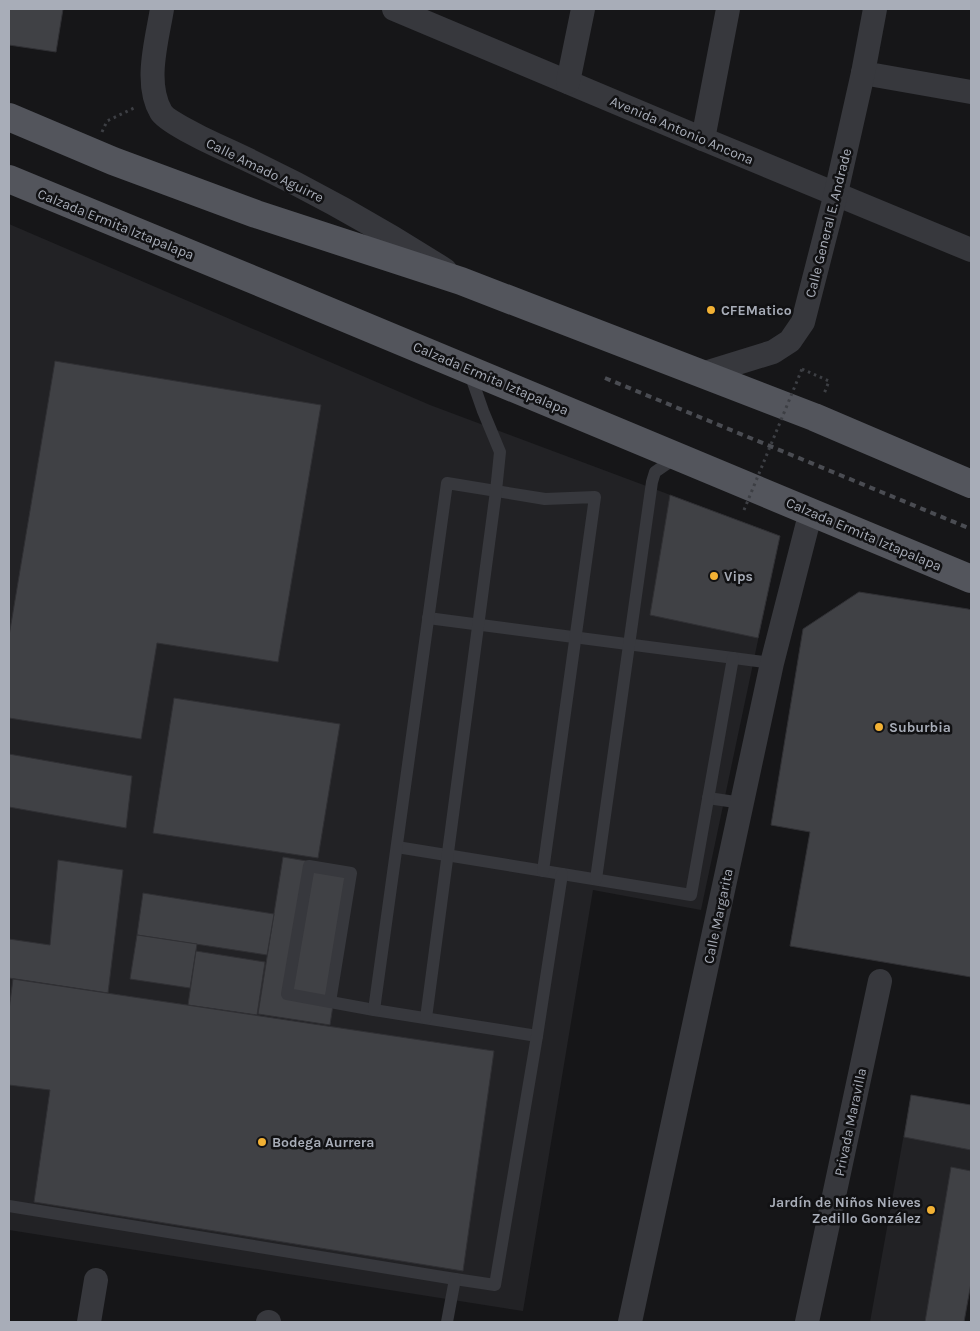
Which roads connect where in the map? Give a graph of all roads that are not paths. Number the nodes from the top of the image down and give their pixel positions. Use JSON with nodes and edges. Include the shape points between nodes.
{"nodes":[{"id":1,"x":162,"y":9,"type":"edge"},
{"id":2,"x":394,"y":9,"type":"edge"},
{"id":3,"x":583,"y":9,"type":"edge"},
{"id":4,"x":728,"y":9,"type":"edge"},
{"id":5,"x":875,"y":9,"type":"edge"},
{"id":6,"x":439,"y":18,"type":"edge"},
{"id":7,"x":863,"y":74,"type":"junction"},
{"id":8,"x":568,"y":82,"type":"junction"},
{"id":9,"x":971,"y":92,"type":"edge"},
{"id":10,"x":10,"y":122,"type":"edge"},
{"id":11,"x":703,"y":139,"type":"junction"},
{"id":12,"x":9,"y":180,"type":"edge"},
{"id":13,"x":836,"y":193,"type":"junction"},
{"id":14,"x":971,"y":250,"type":"edge"},
{"id":15,"x":461,"y":281,"type":"junction"},
{"id":16,"x":468,"y":368,"type":"junction"},
{"id":17,"x":702,"y":374,"type":"junction"},
{"id":18,"x":678,"y":456,"type":"junction"},
{"id":19,"x":971,"y":484,"type":"edge"},
{"id":20,"x":496,"y":491,"type":"junction"},
{"id":21,"x":811,"y":511,"type":"junction"},
{"id":22,"x":971,"y":579,"type":"edge"},
{"id":23,"x":428,"y":618,"type":"junction"},
{"id":24,"x":478,"y":625,"type":"junction"},
{"id":25,"x":575,"y":638,"type":"junction"},
{"id":26,"x":629,"y":645,"type":"junction"},
{"id":27,"x":733,"y":658,"type":"junction"},
{"id":28,"x":772,"y":663,"type":"junction"},
{"id":29,"x":708,"y":798,"type":"junction"},
{"id":30,"x":742,"y":802,"type":"junction"},
{"id":31,"x":397,"y":847,"type":"junction"},
{"id":32,"x":448,"y":855,"type":"junction"},
{"id":33,"x":543,"y":871,"type":"junction"},
{"id":34,"x":562,"y":874,"type":"junction"},
{"id":35,"x":596,"y":879,"type":"junction"},
{"id":36,"x":880,"y":981,"type":"dead end"},
{"id":37,"x":330,"y":1002,"type":"junction"},
{"id":38,"x":374,"y":1010,"type":"junction"},
{"id":39,"x":426,"y":1018,"type":"junction"},
{"id":40,"x":537,"y":1036,"type":"junction"},
{"id":41,"x":9,"y":1206,"type":"edge"},
{"id":42,"x":456,"y":1279,"type":"junction"},
{"id":43,"x":96,"y":1280,"type":"dead end"},
{"id":44,"x":89,"y":1322,"type":"edge"},
{"id":45,"x":447,"y":1322,"type":"edge"},
{"id":46,"x":630,"y":1322,"type":"edge"},
{"id":47,"x":807,"y":1322,"type":"edge"}],
"edges":[{"from":1,"to":15,"type":"street","name":"Calle Amado Aguirre","via":[[152,75],[154,98],[162,115],[198,137],[310,191]]},
{"from":2,"to":6,"type":"street","name":"Avenida Antonio Ancona"},
{"from":3,"to":8,"type":"street"},
{"from":4,"to":11,"type":"street"},
{"from":5,"to":7,"type":"street","name":"Calle General E. Andrade"},
{"from":6,"to":8,"type":"street","name":"Avenida Antonio Ancona"},
{"from":7,"to":9,"type":"street"},
{"from":7,"to":13,"type":"street","name":"Calle General E. Andrade"},
{"from":8,"to":11,"type":"street","name":"Avenida Antonio Ancona"},
{"from":10,"to":15,"type":"main road","via":[[256,214]]},
{"from":11,"to":13,"type":"street","name":"Avenida Antonio Ancona"},
{"from":12,"to":16,"type":"main road","name":"Calzada Ermita Iztapalapa"},
{"from":13,"to":14,"type":"street","name":"Avenida Antonio Ancona"},
{"from":13,"to":17,"type":"street","name":"Calle General E. Andrade","via":[[804,322],[790,341],[773,352]]},
{"from":15,"to":17,"type":"main road"},
{"from":16,"to":18,"type":"main road","name":"Calzada Ermita Iztapalapa"},
{"from":16,"to":20,"type":"lane","via":[[500,452]]},
{"from":17,"to":19,"type":"main road","via":[[814,417]]},
{"from":18,"to":21,"type":"main road","name":"Calzada Ermita Iztapalapa"},
{"from":18,"to":26,"type":"lane","via":[[655,472],[652,482]]},
{"from":20,"to":23,"type":"lane","via":[[447,483]]},
{"from":20,"to":24,"type":"lane"},
{"from":20,"to":25,"type":"lane","via":[[545,499],[595,497]]},
{"from":21,"to":22,"type":"main road","name":"Calzada Ermita Iztapalapa"},
{"from":21,"to":28,"type":"street","name":"Calle Margarita"},
{"from":23,"to":24,"type":"lane"},
{"from":23,"to":31,"type":"lane"},
{"from":24,"to":25,"type":"lane"},
{"from":24,"to":32,"type":"lane"},
{"from":25,"to":26,"type":"lane"},
{"from":25,"to":33,"type":"lane"},
{"from":26,"to":27,"type":"lane"},
{"from":26,"to":35,"type":"lane"},
{"from":27,"to":28,"type":"lane"},
{"from":27,"to":29,"type":"lane"},
{"from":28,"to":30,"type":"street","name":"Calle Margarita"},
{"from":29,"to":30,"type":"lane"},
{"from":29,"to":35,"type":"lane","via":[[691,895]]},
{"from":30,"to":46,"type":"street","name":"Calle Margarita"},
{"from":31,"to":32,"type":"lane"},
{"from":31,"to":38,"type":"lane"},
{"from":32,"to":33,"type":"lane"},
{"from":32,"to":39,"type":"lane"},
{"from":33,"to":34,"type":"lane"},
{"from":34,"to":35,"type":"lane"},
{"from":34,"to":40,"type":"lane"},
{"from":36,"to":47,"type":"street","name":"Privada Maravilla"},
{"from":37,"to":37,"type":"lane","via":[[287,994],[308,866],[351,873]]},
{"from":37,"to":38,"type":"lane"},
{"from":38,"to":39,"type":"lane"},
{"from":39,"to":40,"type":"lane"},
{"from":40,"to":42,"type":"lane","via":[[495,1285]]},
{"from":41,"to":42,"type":"lane"},
{"from":42,"to":45,"type":"lane"},
{"from":43,"to":44,"type":"street"}]}
